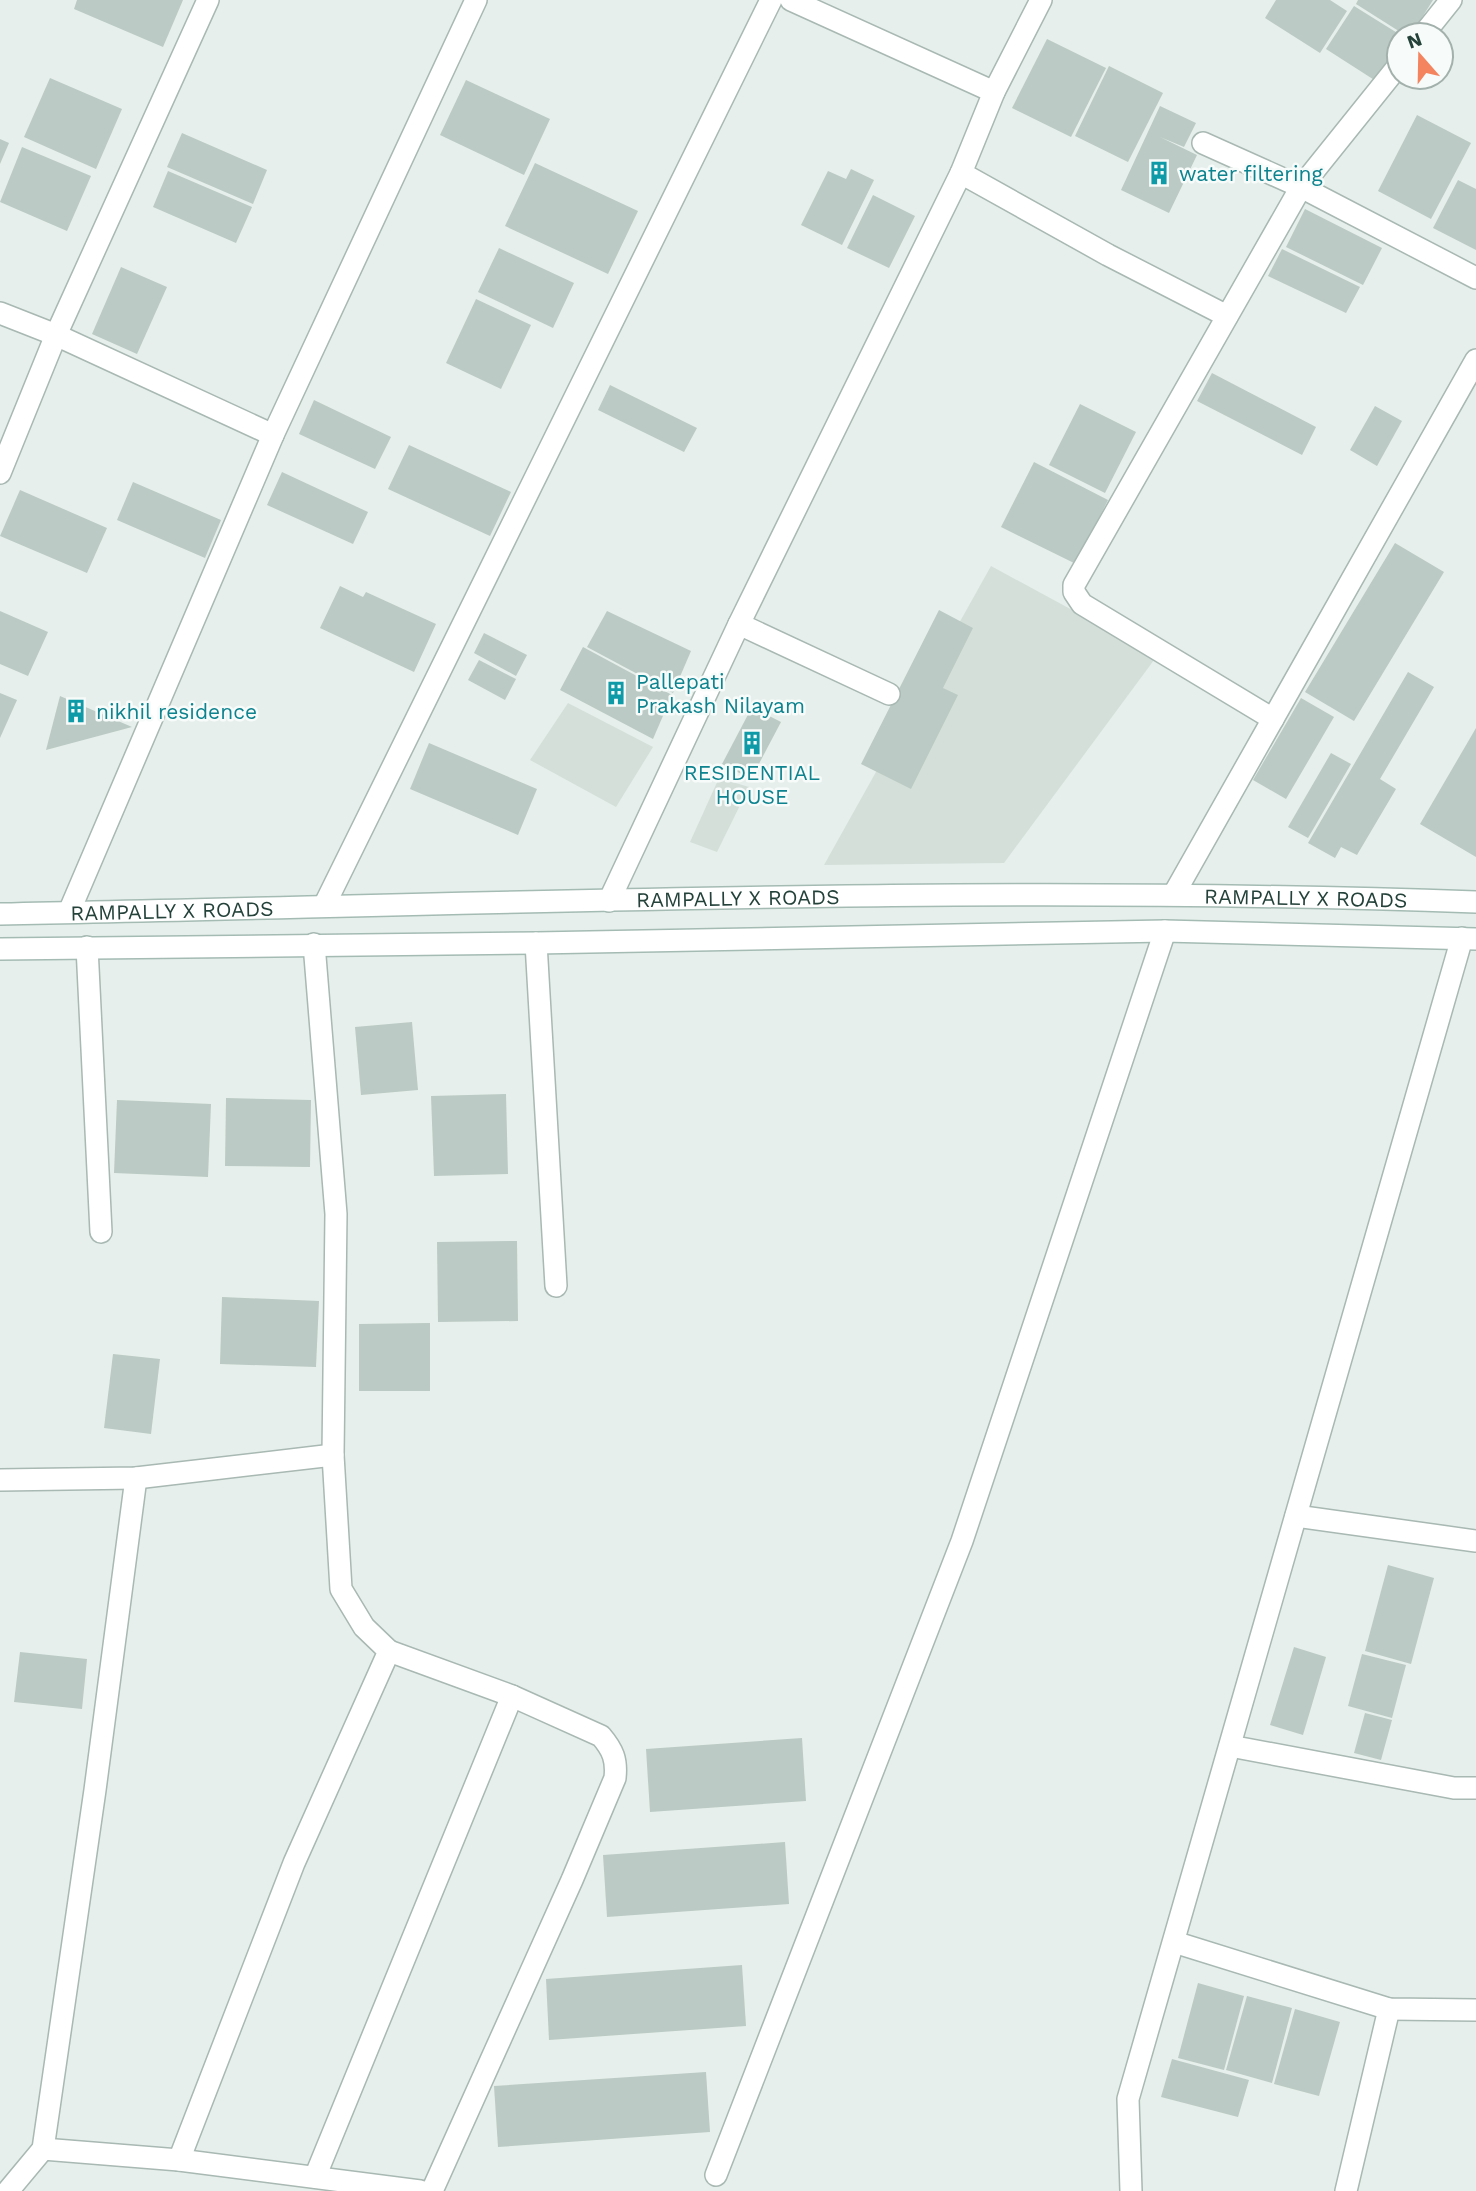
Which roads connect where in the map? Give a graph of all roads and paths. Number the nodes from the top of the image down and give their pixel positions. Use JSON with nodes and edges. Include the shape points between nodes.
{"nodes":[{"id":1,"x":208,"y":0,"type":"edge"},
{"id":2,"x":476,"y":0,"type":"edge"},
{"id":3,"x":771,"y":0,"type":"edge"},
{"id":4,"x":791,"y":0,"type":"edge"},
{"id":5,"x":1041,"y":0,"type":"edge"},
{"id":6,"x":1451,"y":0,"type":"edge"},
{"id":7,"x":1434,"y":21,"type":"edge"},
{"id":8,"x":1385,"y":82,"type":"edge"},
{"id":9,"x":994,"y":92,"type":"junction"},
{"id":10,"x":1203,"y":143,"type":"dead end"},
{"id":11,"x":961,"y":173,"type":"junction"},
{"id":12,"x":1301,"y":187,"type":"junction"},
{"id":13,"x":1476,"y":278,"type":"edge"},
{"id":14,"x":0,"y":313,"type":"edge"},
{"id":15,"x":1227,"y":316,"type":"junction"},
{"id":16,"x":56,"y":335,"type":"junction"},
{"id":17,"x":1476,"y":360,"type":"edge"},
{"id":18,"x":273,"y":435,"type":"junction"},
{"id":19,"x":0,"y":473,"type":"edge"},
{"id":20,"x":739,"y":624,"type":"junction"},
{"id":21,"x":889,"y":694,"type":"dead end"},
{"id":22,"x":1273,"y":719,"type":"junction"},
{"id":23,"x":1174,"y":894,"type":"junction"},
{"id":24,"x":609,"y":901,"type":"junction"},
{"id":25,"x":1476,"y":902,"type":"edge"},
{"id":26,"x":324,"y":906,"type":"junction"},
{"id":27,"x":69,"y":912,"type":"junction"},
{"id":28,"x":0,"y":914,"type":"edge"},
{"id":29,"x":1165,"y":931,"type":"junction"},
{"id":30,"x":1469,"y":938,"type":"edge"},
{"id":31,"x":536,"y":943,"type":"junction"},
{"id":32,"x":314,"y":944,"type":"junction"},
{"id":33,"x":87,"y":947,"type":"junction"},
{"id":34,"x":0,"y":949,"type":"edge"},
{"id":35,"x":102,"y":1231,"type":"dead end"},
{"id":36,"x":556,"y":1286,"type":"dead end"},
{"id":37,"x":334,"y":1455,"type":"junction"},
{"id":38,"x":136,"y":1478,"type":"junction"},
{"id":39,"x":0,"y":1480,"type":"edge"},
{"id":40,"x":1296,"y":1516,"type":"junction"},
{"id":41,"x":1476,"y":1541,"type":"edge"},
{"id":42,"x":389,"y":1651,"type":"junction"},
{"id":43,"x":512,"y":1696,"type":"junction"},
{"id":44,"x":1230,"y":1746,"type":"junction"},
{"id":45,"x":1476,"y":1788,"type":"edge"},
{"id":46,"x":1174,"y":1942,"type":"junction"},
{"id":47,"x":1389,"y":2010,"type":"junction"},
{"id":48,"x":1476,"y":2010,"type":"edge"},
{"id":49,"x":43,"y":2149,"type":"junction"},
{"id":50,"x":179,"y":2160,"type":"junction"},
{"id":51,"x":716,"y":2175,"type":"dead end"},
{"id":52,"x":315,"y":2177,"type":"junction"},
{"id":53,"x":8,"y":2191,"type":"edge"},
{"id":54,"x":420,"y":2191,"type":"edge"},
{"id":55,"x":432,"y":2191,"type":"edge"},
{"id":56,"x":1131,"y":2191,"type":"edge"},
{"id":57,"x":1346,"y":2191,"type":"edge"}],
"edges":[{"from":1,"to":16,"type":"street"},
{"from":2,"to":18,"type":"street"},
{"from":3,"to":26,"type":"street"},
{"from":4,"to":9,"type":"street"},
{"from":5,"to":9,"type":"street"},
{"from":6,"to":7,"type":"street"},
{"from":8,"to":12,"type":"street"},
{"from":9,"to":11,"type":"street"},
{"from":10,"to":12,"type":"street"},
{"from":11,"to":15,"type":"street"},
{"from":11,"to":20,"type":"street"},
{"from":12,"to":13,"type":"street"},
{"from":12,"to":15,"type":"street"},
{"from":14,"to":16,"type":"street"},
{"from":15,"to":22,"type":"street","via":[[1073,592],[1082,604]]},
{"from":16,"to":18,"type":"street"},
{"from":16,"to":19,"type":"street"},
{"from":17,"to":22,"type":"street"},
{"from":18,"to":27,"type":"street"},
{"from":20,"to":21,"type":"street"},
{"from":20,"to":24,"type":"street"},
{"from":22,"to":23,"type":"street"},
{"from":23,"to":24,"type":"street","name":"RAMPALLY X ROADS"},
{"from":23,"to":25,"type":"street","name":"RAMPALLY X ROADS"},
{"from":24,"to":26,"type":"street","name":"RAMPALLY X ROADS"},
{"from":26,"to":27,"type":"street","name":"RAMPALLY X ROADS"},
{"from":27,"to":28,"type":"street","name":"RAMPALLY X ROADS"},
{"from":29,"to":30,"type":"street","name":"RAMPALLY X ROADS"},
{"from":29,"to":31,"type":"street","name":"RAMPALLY X ROADS"},
{"from":29,"to":51,"type":"street","via":[[962,1541]]},
{"from":30,"to":40,"type":"street"},
{"from":31,"to":32,"type":"street","name":"RAMPALLY X ROADS"},
{"from":31,"to":36,"type":"street"},
{"from":32,"to":33,"type":"street","name":"RAMPALLY X ROADS"},
{"from":32,"to":37,"type":"street","via":[[336,1214]]},
{"from":33,"to":34,"type":"street","name":"RAMPALLY X ROADS"},
{"from":33,"to":35,"type":"street"},
{"from":37,"to":38,"type":"street"},
{"from":37,"to":42,"type":"street","via":[[341,1589],[363,1627]]},
{"from":38,"to":39,"type":"street"},
{"from":38,"to":49,"type":"street"},
{"from":40,"to":41,"type":"street"},
{"from":40,"to":44,"type":"street"},
{"from":42,"to":43,"type":"street"},
{"from":42,"to":50,"type":"street","via":[[294,1863]]},
{"from":43,"to":52,"type":"street"},
{"from":43,"to":55,"type":"street","via":[[601,1735],[617,1762],[615,1778]]},
{"from":44,"to":45,"type":"street","via":[[1454,1788]]},
{"from":44,"to":46,"type":"street"},
{"from":46,"to":47,"type":"street"},
{"from":46,"to":56,"type":"street","via":[[1128,2099]]},
{"from":47,"to":48,"type":"street"},
{"from":47,"to":57,"type":"street"},
{"from":49,"to":50,"type":"street"},
{"from":49,"to":53,"type":"street"},
{"from":50,"to":52,"type":"street"},
{"from":52,"to":54,"type":"street"}]}
